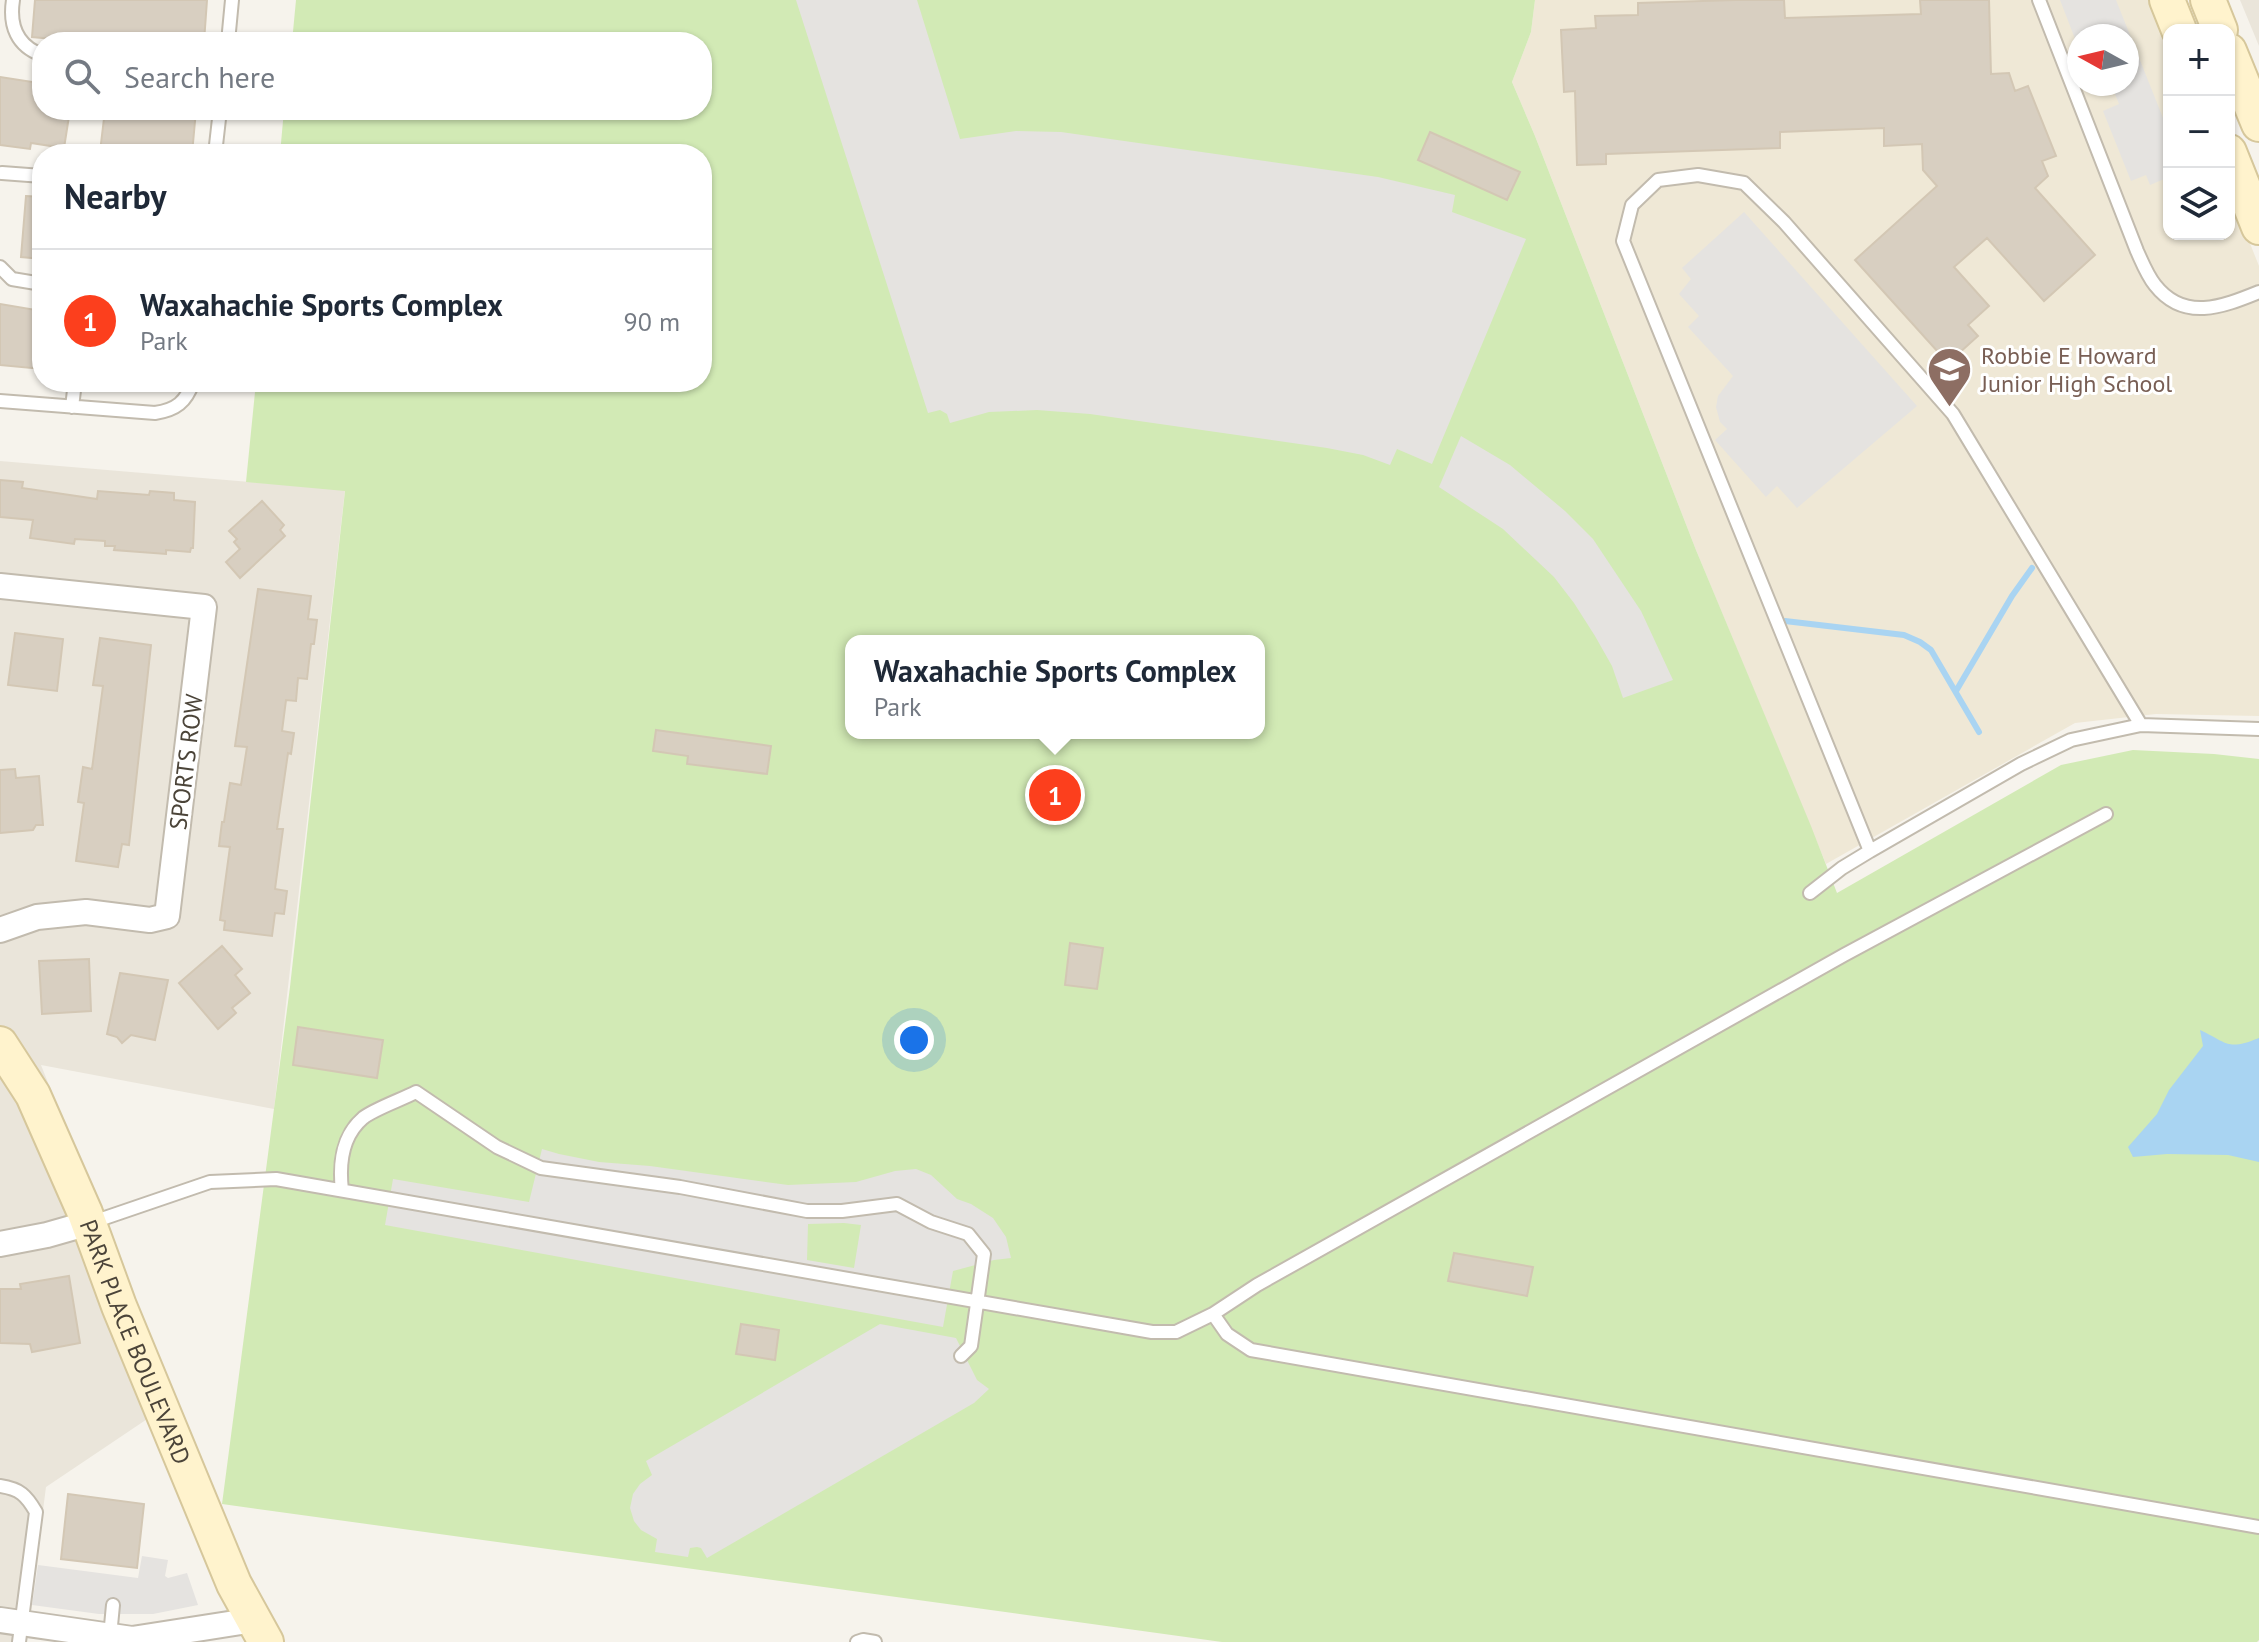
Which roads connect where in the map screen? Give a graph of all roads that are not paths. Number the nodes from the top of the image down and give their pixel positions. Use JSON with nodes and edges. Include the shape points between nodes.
{"nodes":[{"id":1,"x":13,"y":0,"type":"edge"},
{"id":2,"x":232,"y":0,"type":"edge"},
{"id":3,"x":2039,"y":0,"type":"edge"},
{"id":4,"x":2167,"y":0,"type":"edge"},
{"id":5,"x":2208,"y":0,"type":"edge"},
{"id":6,"x":2177,"y":24,"type":"edge"},
{"id":7,"x":2218,"y":24,"type":"edge"},
{"id":8,"x":229,"y":32,"type":"edge"},
{"id":9,"x":32,"y":51,"type":"edge"},
{"id":10,"x":2235,"y":66,"type":"edge"},
{"id":11,"x":219,"y":120,"type":"edge"},
{"id":12,"x":2259,"y":124,"type":"edge"},
{"id":13,"x":216,"y":144,"type":"edge"},
{"id":14,"x":2235,"y":167,"type":"edge"},
{"id":15,"x":1,"y":173,"type":"edge"},
{"id":16,"x":32,"y":175,"type":"edge"},
{"id":17,"x":0,"y":189,"type":"edge"},
{"id":18,"x":2259,"y":227,"type":"edge"},
{"id":19,"x":0,"y":267,"type":"edge"},
{"id":20,"x":32,"y":282,"type":"edge"},
{"id":21,"x":2259,"y":292,"type":"edge"},
{"id":22,"x":74,"y":392,"type":"edge"},
{"id":23,"x":189,"y":392,"type":"edge"},
{"id":24,"x":0,"y":401,"type":"edge"},
{"id":25,"x":72,"y":407,"type":"junction"},
{"id":26,"x":0,"y":586,"type":"edge"},
{"id":27,"x":2141,"y":725,"type":"junction"},
{"id":28,"x":2259,"y":729,"type":"edge"},
{"id":29,"x":2106,"y":814,"type":"dead end"},
{"id":30,"x":1870,"y":851,"type":"junction"},
{"id":31,"x":1810,"y":893,"type":"dead end"},
{"id":32,"x":0,"y":930,"type":"edge"},
{"id":33,"x":0,"y":1044,"type":"edge"},
{"id":34,"x":342,"y":1190,"type":"junction"},
{"id":35,"x":89,"y":1223,"type":"junction"},
{"id":36,"x":0,"y":1244,"type":"edge"},
{"id":37,"x":977,"y":1302,"type":"junction"},
{"id":38,"x":1213,"y":1314,"type":"junction"},
{"id":39,"x":961,"y":1356,"type":"dead end"},
{"id":40,"x":0,"y":1486,"type":"edge"},
{"id":41,"x":2259,"y":1527,"type":"edge"},
{"id":42,"x":113,"y":1605,"type":"dead end"},
{"id":43,"x":14,"y":1628,"type":"edge"},
{"id":44,"x":260,"y":1631,"type":"edge"},
{"id":45,"x":123,"y":1639,"type":"edge"},
{"id":46,"x":857,"y":1642,"type":"edge"},
{"id":47,"x":875,"y":1642,"type":"edge"}],
"edges":[{"from":1,"to":9,"type":"lane","via":[[13,28]]},
{"from":2,"to":8,"type":"lane"},
{"from":3,"to":21,"type":"lane","via":[[2155,285],[2177,304],[2198,309]]},
{"from":4,"to":6,"type":"street"},
{"from":5,"to":7,"type":"street"},
{"from":10,"to":12,"type":"street"},
{"from":11,"to":13,"type":"lane"},
{"from":14,"to":18,"type":"street"},
{"from":15,"to":16,"type":"lane"},
{"from":15,"to":17,"type":"lane"},
{"from":19,"to":20,"type":"lane","via":[[12,279]]},
{"from":22,"to":25,"type":"lane"},
{"from":23,"to":25,"type":"lane","via":[[165,411]]},
{"from":24,"to":25,"type":"lane"},
{"from":26,"to":32,"type":"street","name":"SPORTS ROW","via":[[204,607],[167,916],[150,920],[86,912],[37,917]]},
{"from":27,"to":28,"type":"lane"},
{"from":27,"to":30,"type":"lane","via":[[2058,746]]},
{"from":27,"to":30,"type":"lane","via":[[1953,414],[1804,244],[1744,183],[1698,175],[1658,180],[1632,205],[1623,241]]},
{"from":29,"to":38,"type":"lane","via":[[1844,955]]},
{"from":30,"to":31,"type":"lane"},
{"from":33,"to":35,"type":"street","name":"PARK PLACE BOULEVARD","via":[[33,1095]]},
{"from":34,"to":35,"type":"lane","via":[[276,1179],[210,1182]]},
{"from":34,"to":37,"type":"lane"},
{"from":34,"to":37,"type":"lane","via":[[339,1167],[347,1139],[363,1118],[416,1092],[497,1147],[541,1168],[807,1211],[897,1204],[968,1234],[984,1254]]},
{"from":35,"to":36,"type":"street"},
{"from":35,"to":44,"type":"street","name":"PARK PLACE BOULEVARD","via":[[234,1584]]},
{"from":37,"to":38,"type":"lane","via":[[1152,1332],[1176,1332]]},
{"from":37,"to":39,"type":"lane","via":[[971,1346]]},
{"from":38,"to":41,"type":"lane","via":[[1227,1334],[1251,1350]]},
{"from":40,"to":43,"type":"lane","via":[[27,1495],[36,1512]]},
{"from":42,"to":45,"type":"lane"},
{"from":43,"to":45,"type":"street"},
{"from":44,"to":45,"type":"street"},
{"from":46,"to":47,"type":"lane"}]}
